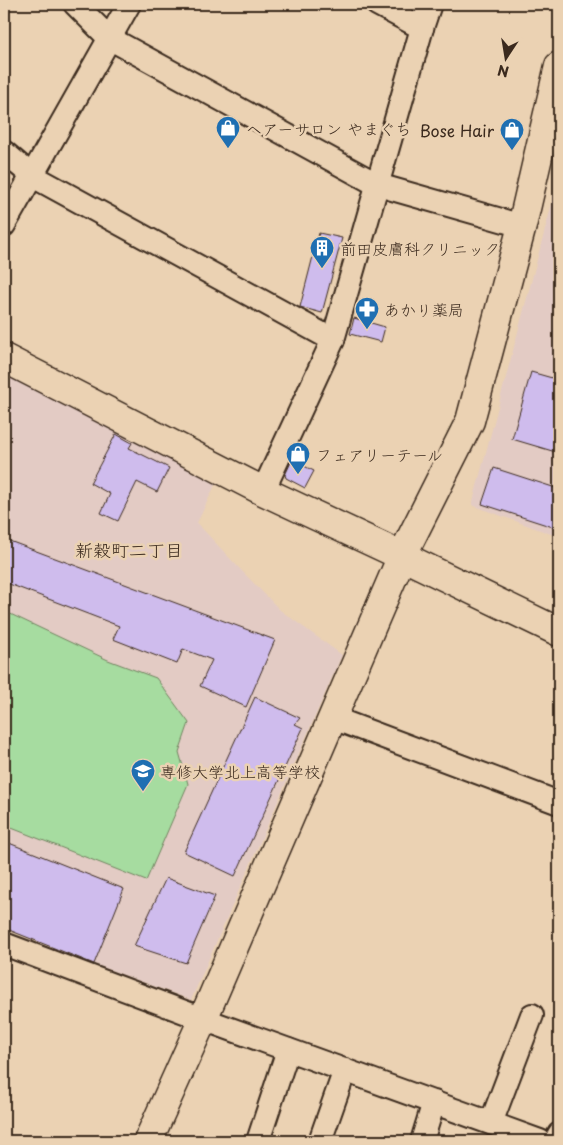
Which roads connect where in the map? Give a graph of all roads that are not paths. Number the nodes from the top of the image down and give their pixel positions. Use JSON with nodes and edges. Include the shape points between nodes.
{"nodes":[{"id":1,"x":75,"y":4,"type":"edge"},
{"id":2,"x":129,"y":4,"type":"edge"},
{"id":3,"x":377,"y":4,"type":"edge"},
{"id":4,"x":430,"y":4,"type":"edge"},
{"id":5,"x":422,"y":28,"type":"junction"},
{"id":6,"x":109,"y":38,"type":"junction"},
{"id":7,"x":559,"y":66,"type":"edge"},
{"id":8,"x":4,"y":152,"type":"edge"},
{"id":9,"x":31,"y":175,"type":"junction"},
{"id":10,"x":378,"y":185,"type":"junction"},
{"id":11,"x":4,"y":225,"type":"edge"},
{"id":12,"x":522,"y":226,"type":"junction"},
{"id":13,"x":333,"y":340,"type":"junction"},
{"id":14,"x":4,"y":358,"type":"edge"},
{"id":15,"x":263,"y":491,"type":"junction"},
{"id":16,"x":402,"y":556,"type":"junction"},
{"id":17,"x":559,"y":632,"type":"edge"},
{"id":18,"x":333,"y":718,"type":"junction"},
{"id":19,"x":559,"y":803,"type":"edge"},
{"id":20,"x":4,"y":944,"type":"edge"},
{"id":21,"x":532,"y":1015,"type":"dead end"},
{"id":22,"x":203,"y":1019,"type":"junction"},
{"id":23,"x":288,"y":1050,"type":"junction"},
{"id":24,"x":345,"y":1070,"type":"junction"},
{"id":25,"x":434,"y":1102,"type":"junction"},
{"id":26,"x":491,"y":1123,"type":"junction"},
{"id":27,"x":559,"y":1134,"type":"edge"},
{"id":28,"x":148,"y":1141,"type":"edge"},
{"id":29,"x":258,"y":1141,"type":"edge"},
{"id":30,"x":320,"y":1141,"type":"edge"},
{"id":31,"x":422,"y":1141,"type":"edge"},
{"id":32,"x":540,"y":1141,"type":"edge"},
{"id":33,"x":556,"y":1141,"type":"edge"}],
"edges":[{"from":1,"to":6,"type":"street"},
{"from":2,"to":6,"type":"street"},
{"from":3,"to":5,"type":"street"},
{"from":4,"to":5,"type":"street"},
{"from":5,"to":10,"type":"street"},
{"from":6,"to":9,"type":"street"},
{"from":6,"to":10,"type":"street"},
{"from":7,"to":12,"type":"street"},
{"from":8,"to":9,"type":"street"},
{"from":9,"to":11,"type":"street"},
{"from":9,"to":13,"type":"street"},
{"from":10,"to":12,"type":"street"},
{"from":10,"to":13,"type":"street"},
{"from":12,"to":16,"type":"street","via":[[470,422]]},
{"from":13,"to":15,"type":"street"},
{"from":14,"to":15,"type":"street"},
{"from":15,"to":16,"type":"street"},
{"from":16,"to":17,"type":"street"},
{"from":16,"to":18,"type":"street"},
{"from":18,"to":19,"type":"street"},
{"from":18,"to":22,"type":"street"},
{"from":20,"to":22,"type":"street"},
{"from":21,"to":26,"type":"street"},
{"from":22,"to":23,"type":"street"},
{"from":22,"to":28,"type":"street"},
{"from":23,"to":24,"type":"street"},
{"from":23,"to":29,"type":"street"},
{"from":24,"to":25,"type":"street"},
{"from":24,"to":30,"type":"street"},
{"from":25,"to":26,"type":"street"},
{"from":25,"to":31,"type":"street"},
{"from":26,"to":32,"type":"street"},
{"from":27,"to":33,"type":"street"}]}
